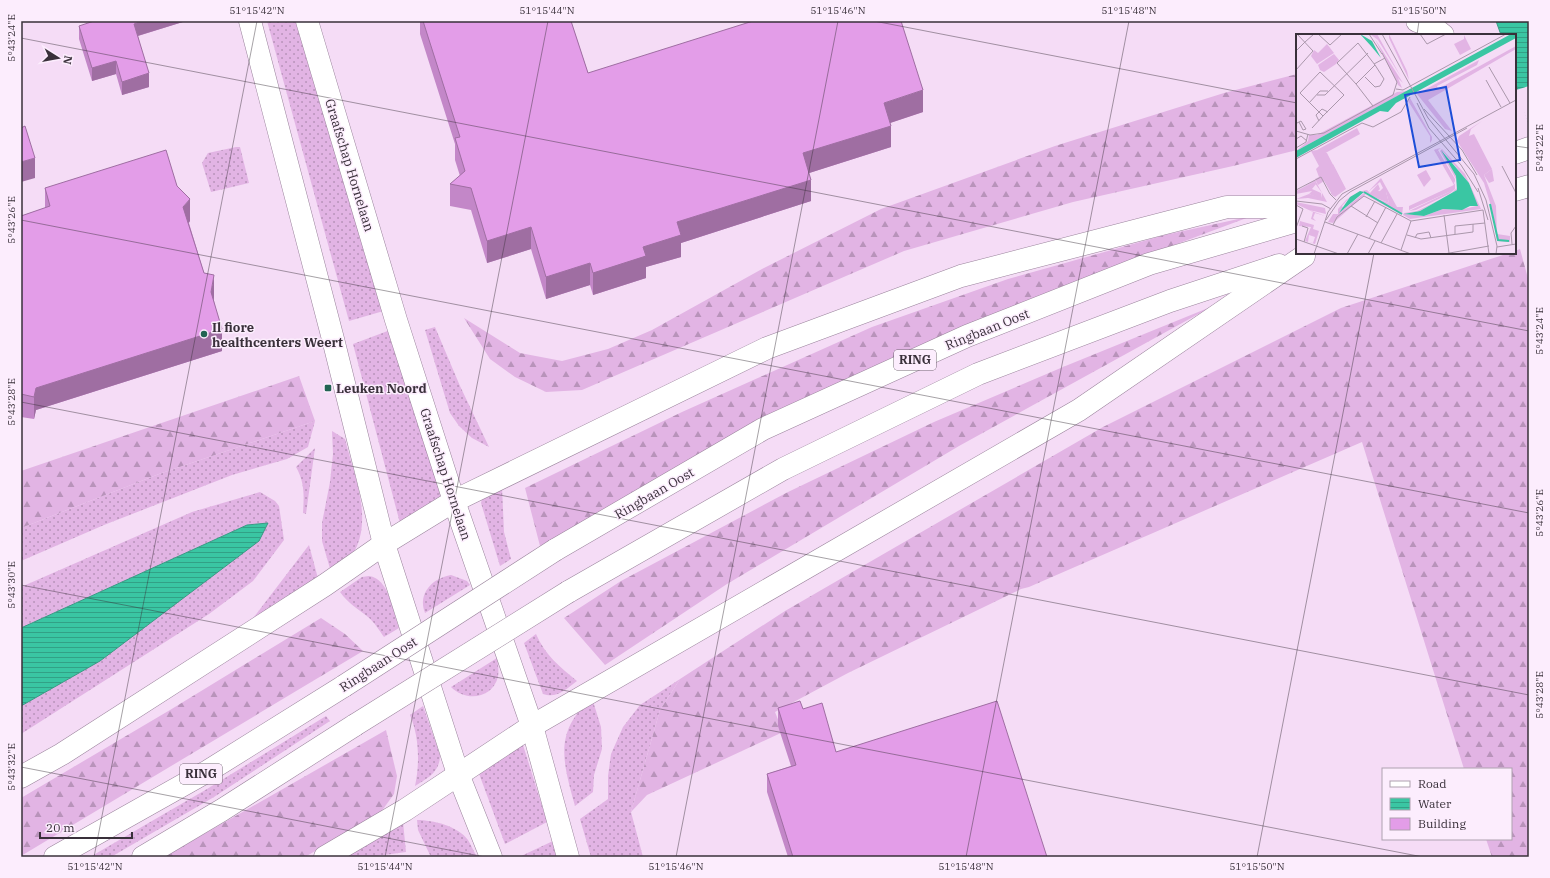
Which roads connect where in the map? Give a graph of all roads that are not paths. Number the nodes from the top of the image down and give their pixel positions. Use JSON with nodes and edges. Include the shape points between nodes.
{"nodes":[{"id":1,"x":250,"y":21,"type":"edge"},
{"id":2,"x":307,"y":21,"type":"edge"},
{"id":3,"x":1418,"y":21,"type":"edge"},
{"id":4,"x":1442,"y":34,"type":"edge"},
{"id":5,"x":1529,"y":148,"type":"edge"},
{"id":6,"x":1516,"y":153,"type":"edge"},
{"id":7,"x":1529,"y":186,"type":"edge"},
{"id":8,"x":1516,"y":190,"type":"edge"},
{"id":9,"x":1296,"y":207,"type":"edge"},
{"id":10,"x":1296,"y":221,"type":"edge"},
{"id":11,"x":1309,"y":255,"type":"edge"},
{"id":12,"x":454,"y":501,"type":"junction"},
{"id":13,"x":384,"y":544,"type":"junction"},
{"id":14,"x":532,"y":726,"type":"junction"},
{"id":15,"x":458,"y":774,"type":"junction"},
{"id":16,"x":21,"y":778,"type":"edge"},
{"id":17,"x":55,"y":857,"type":"edge"},
{"id":18,"x":143,"y":857,"type":"edge"},
{"id":19,"x":325,"y":857,"type":"edge"},
{"id":20,"x":491,"y":857,"type":"edge"},
{"id":21,"x":568,"y":857,"type":"edge"}],
"edges":[{"from":1,"to":13,"type":"main road","via":[[332,332]]},
{"from":2,"to":12,"type":"main road","name":"Graafschap Hornelaan","via":[[396,320]]},
{"from":3,"to":4,"type":"main road"},
{"from":5,"to":6,"type":"main road"},
{"from":7,"to":8,"type":"main road"},
{"from":9,"to":12,"type":"main road","via":[[1227,207],[961,276],[768,348]]},
{"from":10,"to":17,"type":"main road","name":"Ringbaan Oost","number":"RING","bridge":true,"via":[[1149,264],[967,336],[763,429],[555,550],[208,771]]},
{"from":11,"to":14,"type":"main road","via":[[1079,410]]},
{"from":11,"to":18,"type":"main road","bridge":true,"via":[[1170,301],[978,374],[783,469],[568,592]]},
{"from":12,"to":13,"type":"main road"},
{"from":12,"to":14,"type":"main road","name":"Graafschap Hornelaan"},
{"from":13,"to":15,"type":"main road"},
{"from":13,"to":16,"type":"main road","via":[[318,589]]},
{"from":14,"to":15,"type":"main road"},
{"from":14,"to":21,"type":"main road","name":"Graafschap Hornelaan"},
{"from":15,"to":19,"type":"main road","via":[[405,810]]},
{"from":15,"to":20,"type":"main road"}]}
